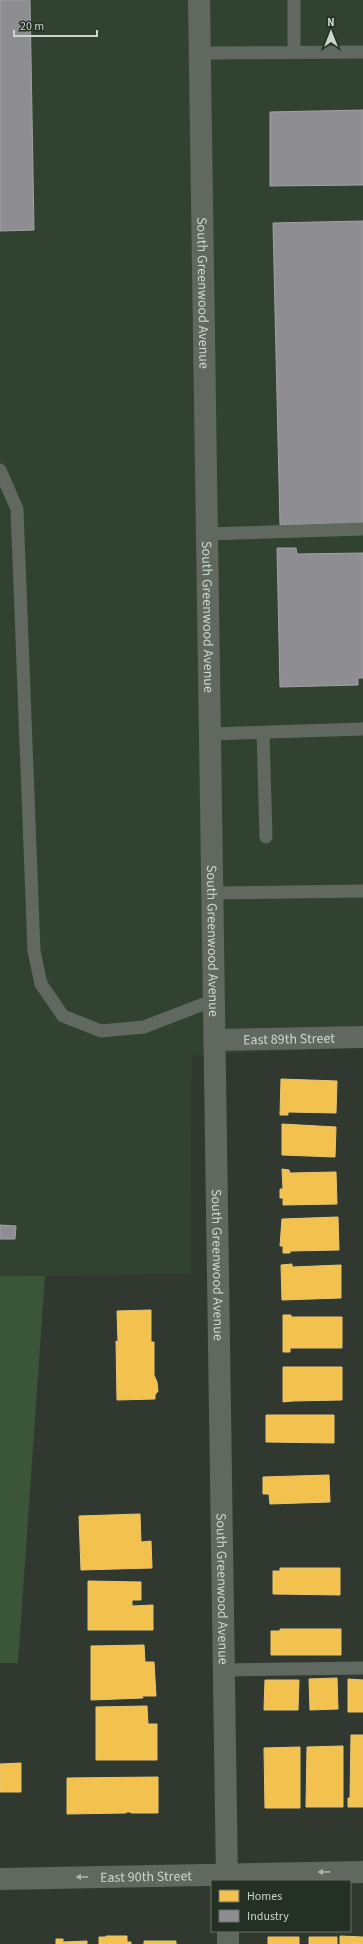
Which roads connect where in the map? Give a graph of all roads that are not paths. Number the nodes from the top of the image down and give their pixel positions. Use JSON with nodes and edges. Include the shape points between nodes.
{"nodes":[{"id":1,"x":199,"y":0,"type":"edge"},
{"id":2,"x":294,"y":0,"type":"edge"},
{"id":3,"x":294,"y":52,"type":"junction"},
{"id":4,"x":363,"y":52,"type":"edge"},
{"id":5,"x":200,"y":53,"type":"junction"},
{"id":6,"x":0,"y":470,"type":"edge"},
{"id":7,"x":363,"y":528,"type":"edge"},
{"id":8,"x":207,"y":534,"type":"junction"},
{"id":9,"x":363,"y":729,"type":"edge"},
{"id":10,"x":263,"y":732,"type":"junction"},
{"id":11,"x":210,"y":734,"type":"junction"},
{"id":12,"x":266,"y":837,"type":"dead end"},
{"id":13,"x":363,"y":891,"type":"edge"},
{"id":14,"x":212,"y":892,"type":"junction"},
{"id":15,"x":214,"y":1000,"type":"junction"},
{"id":16,"x":363,"y":1037,"type":"edge"},
{"id":17,"x":215,"y":1040,"type":"junction"},
{"id":18,"x":363,"y":1668,"type":"edge"},
{"id":19,"x":224,"y":1670,"type":"junction"},
{"id":20,"x":363,"y":1872,"type":"edge"},
{"id":21,"x":227,"y":1878,"type":"edge"},
{"id":22,"x":0,"y":1879,"type":"edge"},
{"id":23,"x":228,"y":1932,"type":"edge"},
{"id":24,"x":228,"y":1944,"type":"edge"}],
"edges":[{"from":1,"to":5,"type":"street","name":"South Greenwood Avenue"},
{"from":2,"to":3,"type":"lane"},
{"from":3,"to":4,"type":"lane"},
{"from":3,"to":5,"type":"lane"},
{"from":5,"to":8,"type":"street","name":"South Greenwood Avenue"},
{"from":6,"to":15,"type":"lane","via":[[17,509],[34,951],[41,984],[63,1016],[101,1031],[144,1027]]},
{"from":7,"to":8,"type":"lane"},
{"from":8,"to":11,"type":"street","name":"South Greenwood Avenue"},
{"from":9,"to":10,"type":"lane"},
{"from":10,"to":11,"type":"lane"},
{"from":10,"to":12,"type":"lane"},
{"from":11,"to":14,"type":"street","name":"South Greenwood Avenue"},
{"from":13,"to":14,"type":"lane"},
{"from":14,"to":15,"type":"street","name":"South Greenwood Avenue"},
{"from":15,"to":17,"type":"street","name":"South Greenwood Avenue"},
{"from":16,"to":17,"type":"street","name":"East 89th Street"},
{"from":17,"to":19,"type":"street","name":"South Greenwood Avenue"},
{"from":18,"to":19,"type":"lane"},
{"from":19,"to":21,"type":"street","name":"South Greenwood Avenue"},
{"from":20,"to":21,"type":"street","name":"East 90th Street","one_way":true},
{"from":21,"to":22,"type":"street","name":"East 90th Street","one_way":true},
{"from":23,"to":24,"type":"street"}]}
